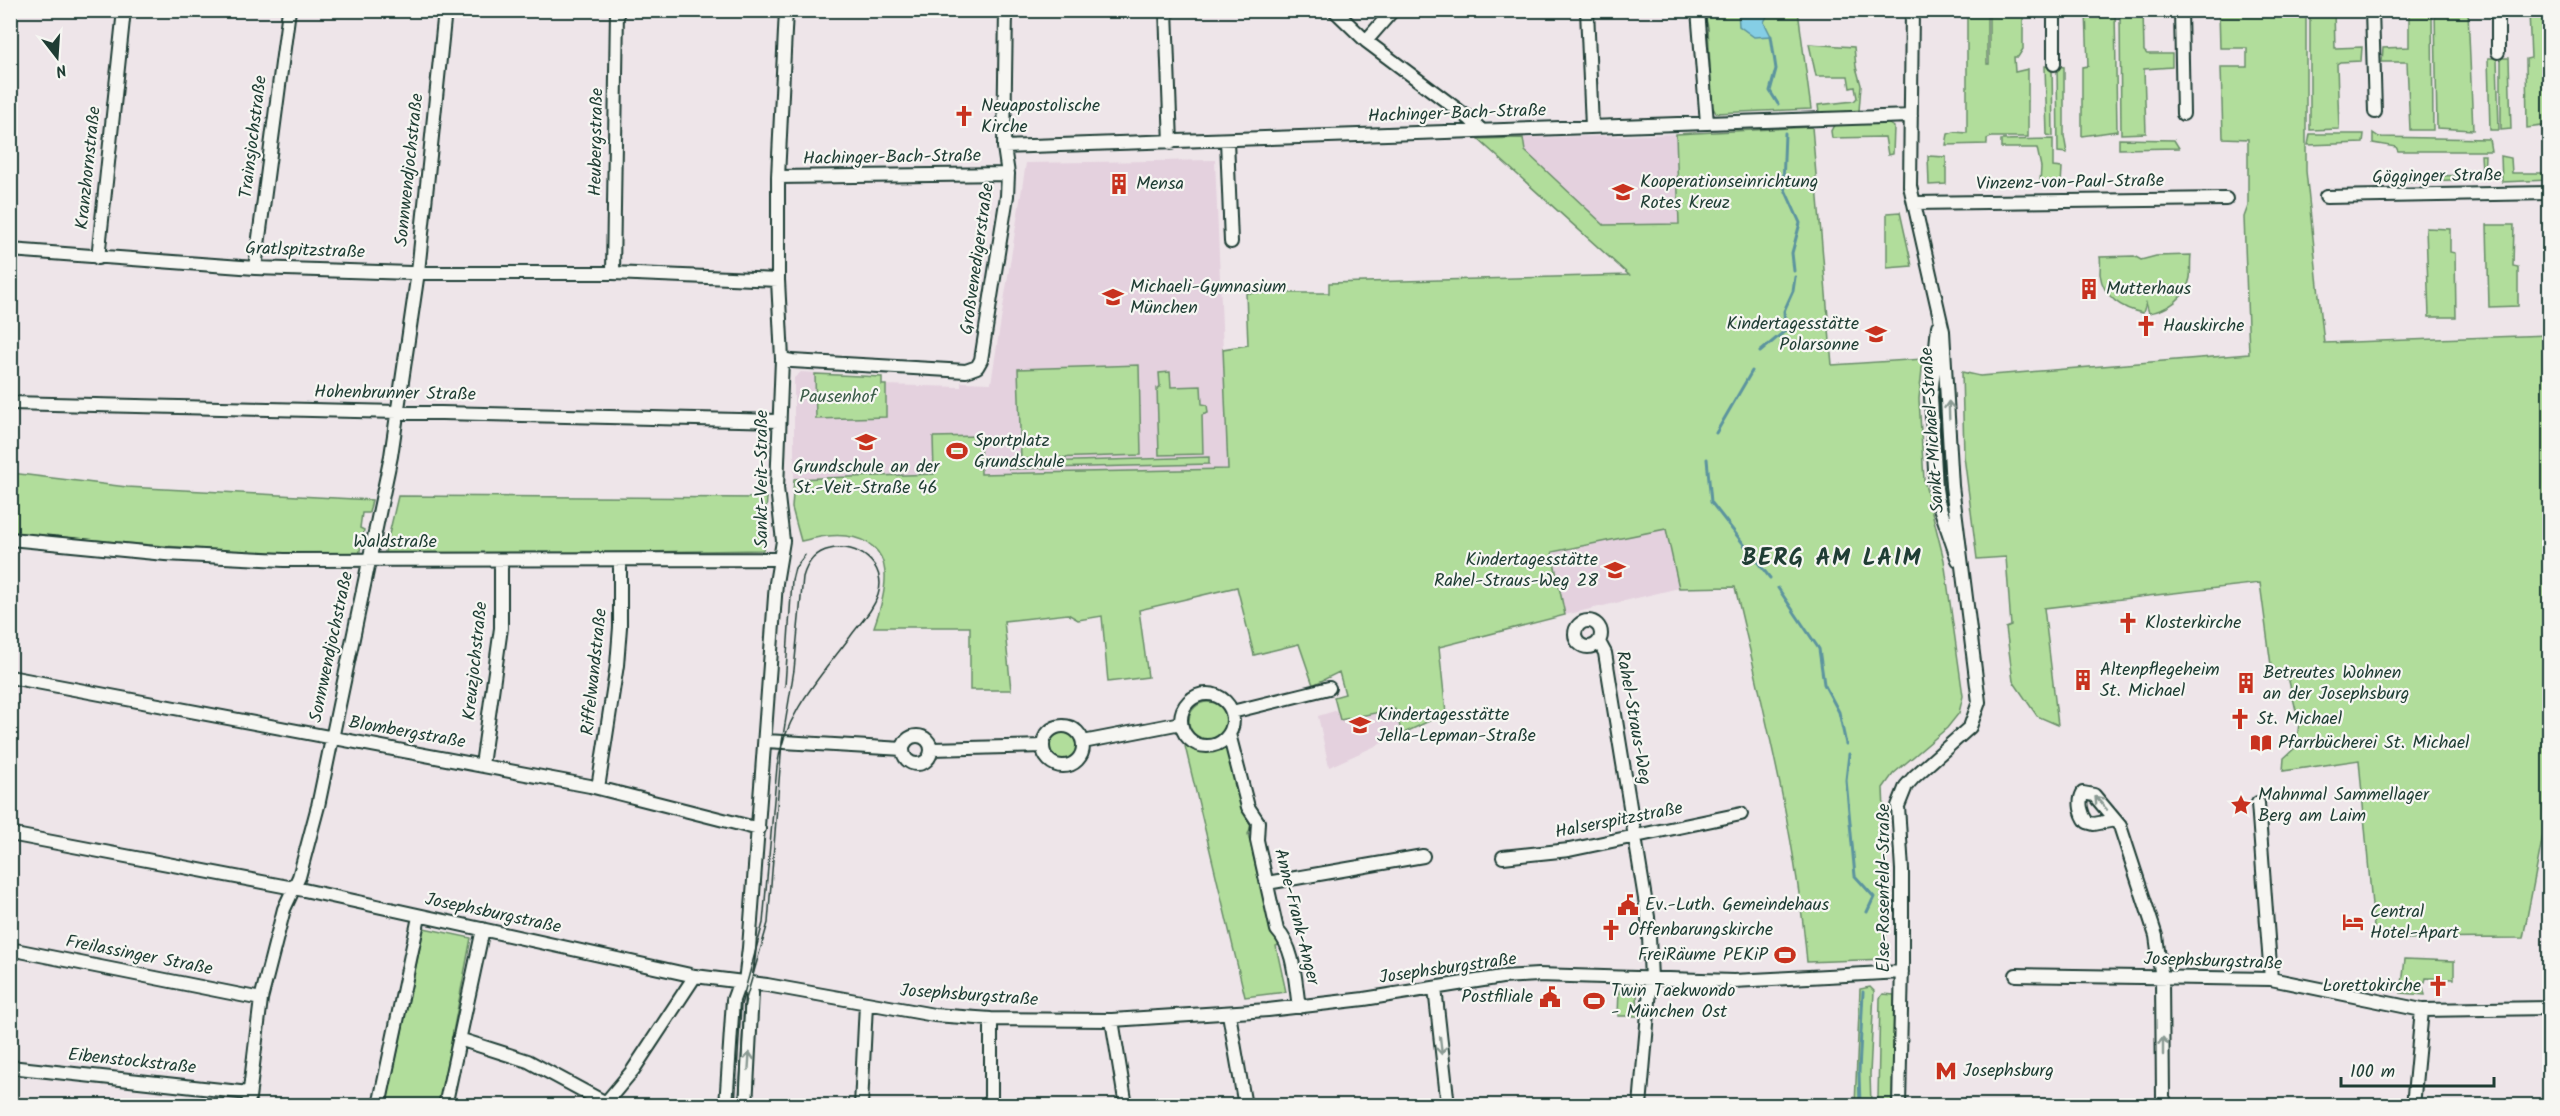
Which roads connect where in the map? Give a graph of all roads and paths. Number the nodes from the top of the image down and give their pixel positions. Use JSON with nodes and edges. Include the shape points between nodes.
{"nodes":[{"id":1,"x":124,"y":10,"type":"edge"},
{"id":2,"x":289,"y":10,"type":"edge"},
{"id":3,"x":445,"y":10,"type":"edge"},
{"id":4,"x":617,"y":10,"type":"edge"},
{"id":5,"x":786,"y":10,"type":"edge"},
{"id":6,"x":1006,"y":10,"type":"edge"},
{"id":7,"x":1166,"y":10,"type":"edge"},
{"id":8,"x":1334,"y":10,"type":"edge"},
{"id":9,"x":1393,"y":10,"type":"edge"},
{"id":10,"x":1587,"y":10,"type":"edge"},
{"id":11,"x":1698,"y":10,"type":"edge"},
{"id":12,"x":1912,"y":10,"type":"edge"},
{"id":13,"x":2054,"y":10,"type":"edge"},
{"id":14,"x":2181,"y":10,"type":"edge"},
{"id":15,"x":2372,"y":10,"type":"edge"},
{"id":16,"x":2498,"y":10,"type":"edge"},
{"id":17,"x":1366,"y":41,"type":"junction"},
{"id":18,"x":2499,"y":52,"type":"dead end"},
{"id":19,"x":2054,"y":64,"type":"dead end"},
{"id":20,"x":2375,"y":112,"type":"dead end"},
{"id":21,"x":2183,"y":114,"type":"dead end"},
{"id":22,"x":1911,"y":116,"type":"junction"},
{"id":23,"x":1707,"y":123,"type":"junction"},
{"id":24,"x":1592,"y":127,"type":"junction"},
{"id":25,"x":1482,"y":131,"type":"junction"},
{"id":26,"x":1227,"y":140,"type":"junction"},
{"id":27,"x":1171,"y":142,"type":"junction"},
{"id":28,"x":1004,"y":147,"type":"junction"},
{"id":29,"x":1008,"y":174,"type":"junction"},
{"id":30,"x":778,"y":177,"type":"junction"},
{"id":31,"x":2550,"y":193,"type":"edge"},
{"id":32,"x":2326,"y":197,"type":"dead end"},
{"id":33,"x":2226,"y":199,"type":"dead end"},
{"id":34,"x":1914,"y":203,"type":"junction"},
{"id":35,"x":1231,"y":242,"type":"dead end"},
{"id":36,"x":10,"y":250,"type":"edge"},
{"id":37,"x":98,"y":258,"type":"junction"},
{"id":38,"x":255,"y":268,"type":"junction"},
{"id":39,"x":418,"y":272,"type":"junction"},
{"id":40,"x":613,"y":273,"type":"junction"},
{"id":41,"x":778,"y":280,"type":"junction"},
{"id":42,"x":1939,"y":315,"type":"junction"},
{"id":43,"x":782,"y":359,"type":"junction"},
{"id":44,"x":10,"y":403,"type":"edge"},
{"id":45,"x":398,"y":412,"type":"junction"},
{"id":46,"x":779,"y":421,"type":"junction"},
{"id":47,"x":10,"y":539,"type":"edge"},
{"id":48,"x":780,"y":558,"type":"junction"},
{"id":49,"x":369,"y":560,"type":"junction"},
{"id":50,"x":620,"y":560,"type":"junction"},
{"id":51,"x":501,"y":561,"type":"junction"},
{"id":52,"x":1964,"y":578,"type":"junction"},
{"id":53,"x":1599,"y":642,"type":"dead end"},
{"id":54,"x":10,"y":677,"type":"edge"},
{"id":55,"x":1329,"y":688,"type":"dead end"},
{"id":56,"x":1979,"y":702,"type":"joint"},
{"id":57,"x":1232,"y":712,"type":"junction"},
{"id":58,"x":1181,"y":723,"type":"junction"},
{"id":59,"x":1229,"y":734,"type":"junction"},
{"id":60,"x":332,"y":737,"type":"junction"},
{"id":61,"x":766,"y":741,"type":"junction"},
{"id":62,"x":1083,"y":742,"type":"junction"},
{"id":63,"x":1042,"y":746,"type":"junction"},
{"id":64,"x":903,"y":749,"type":"junction"},
{"id":65,"x":932,"y":749,"type":"junction"},
{"id":66,"x":482,"y":765,"type":"junction"},
{"id":67,"x":598,"y":788,"type":"junction"},
{"id":68,"x":2258,"y":803,"type":"dead end"},
{"id":69,"x":1741,"y":814,"type":"dead end"},
{"id":70,"x":2115,"y":820,"type":"dead end"},
{"id":71,"x":759,"y":829,"type":"junction"},
{"id":72,"x":10,"y":834,"type":"edge"},
{"id":73,"x":1635,"y":837,"type":"junction"},
{"id":74,"x":1423,"y":856,"type":"dead end"},
{"id":75,"x":1503,"y":857,"type":"dead end"},
{"id":76,"x":1267,"y":883,"type":"junction"},
{"id":77,"x":293,"y":888,"type":"junction"},
{"id":78,"x":419,"y":916,"type":"junction"},
{"id":79,"x":483,"y":929,"type":"junction"},
{"id":80,"x":10,"y":949,"type":"edge"},
{"id":81,"x":1902,"y":972,"type":"junction"},
{"id":82,"x":2016,"y":975,"type":"dead end"},
{"id":83,"x":694,"y":976,"type":"junction"},
{"id":84,"x":1651,"y":978,"type":"junction"},
{"id":85,"x":2162,"y":979,"type":"junction"},
{"id":86,"x":2271,"y":979,"type":"junction"},
{"id":87,"x":745,"y":982,"type":"junction"},
{"id":88,"x":1435,"y":988,"type":"junction"},
{"id":89,"x":261,"y":999,"type":"junction"},
{"id":90,"x":866,"y":1004,"type":"junction"},
{"id":91,"x":1299,"y":1007,"type":"junction"},
{"id":92,"x":2550,"y":1008,"type":"edge"},
{"id":93,"x":2421,"y":1010,"type":"junction"},
{"id":94,"x":1229,"y":1014,"type":"junction"},
{"id":95,"x":991,"y":1019,"type":"junction"},
{"id":96,"x":1112,"y":1020,"type":"junction"},
{"id":97,"x":459,"y":1039,"type":"junction"},
{"id":98,"x":10,"y":1067,"type":"edge"},
{"id":99,"x":248,"y":1099,"type":"edge"},
{"id":100,"x":604,"y":1104,"type":"edge"},
{"id":101,"x":379,"y":1106,"type":"edge"},
{"id":102,"x":445,"y":1106,"type":"edge"},
{"id":103,"x":726,"y":1106,"type":"edge"},
{"id":104,"x":746,"y":1106,"type":"edge"},
{"id":105,"x":861,"y":1106,"type":"edge"},
{"id":106,"x":991,"y":1106,"type":"edge"},
{"id":107,"x":1126,"y":1106,"type":"edge"},
{"id":108,"x":1245,"y":1106,"type":"edge"},
{"id":109,"x":1448,"y":1106,"type":"edge"},
{"id":110,"x":1640,"y":1106,"type":"edge"},
{"id":111,"x":1899,"y":1106,"type":"edge"},
{"id":112,"x":2167,"y":1106,"type":"edge"},
{"id":113,"x":2413,"y":1106,"type":"edge"}],
"edges":[{"from":1,"to":37,"type":"street","name":"Kranzhornstraße"},
{"from":2,"to":38,"type":"street","name":"Trainsjochstraße"},
{"from":3,"to":39,"type":"street","name":"Sonnwendjochstraße"},
{"from":4,"to":40,"type":"street","name":"Heubergstraße"},
{"from":5,"to":30,"type":"street","name":"Sankt-Veit-Straße"},
{"from":6,"to":28,"type":"street","name":"Großvenedigerstraße"},
{"from":7,"to":27,"type":"street"},
{"from":8,"to":17,"type":"street"},
{"from":9,"to":17,"type":"street"},
{"from":10,"to":24,"type":"street"},
{"from":11,"to":23,"type":"street"},
{"from":12,"to":22,"type":"street","name":"Sankt-Michael-Straße"},
{"from":13,"to":19,"type":"street"},
{"from":14,"to":21,"type":"street"},
{"from":15,"to":20,"type":"street"},
{"from":16,"to":18,"type":"street"},
{"from":17,"to":25,"type":"street"},
{"from":22,"to":23,"type":"street","name":"Hachinger-Bach-Straße"},
{"from":22,"to":34,"type":"street","name":"Sankt-Michael-Straße","via":[[1910,186]]},
{"from":23,"to":24,"type":"street","name":"Hachinger-Bach-Straße"},
{"from":24,"to":25,"type":"street","name":"Hachinger-Bach-Straße"},
{"from":25,"to":26,"type":"street","name":"Hachinger-Bach-Straße"},
{"from":26,"to":27,"type":"street","name":"Hachinger-Bach-Straße"},
{"from":26,"to":35,"type":"street"},
{"from":27,"to":28,"type":"street","name":"Hachinger-Bach-Straße"},
{"from":28,"to":29,"type":"street","name":"Großvenedigerstraße"},
{"from":29,"to":30,"type":"street","name":"Hachinger-Bach-Straße"},
{"from":29,"to":43,"type":"street","name":"Großvenedigerstraße","via":[[977,367],[966,371]]},
{"from":30,"to":41,"type":"street","name":"Sankt-Veit-Straße"},
{"from":31,"to":32,"type":"street","name":"Gögginger Straße"},
{"from":33,"to":34,"type":"street","name":"Vinzenz-von-Paul-Straße"},
{"from":34,"to":42,"type":"street","name":"Sankt-Michael-Straße"},
{"from":36,"to":37,"type":"street","name":"Gratlspitzstraße"},
{"from":37,"to":38,"type":"street","name":"Gratlspitzstraße"},
{"from":38,"to":39,"type":"street","name":"Gratlspitzstraße"},
{"from":39,"to":40,"type":"street","name":"Gratlspitzstraße"},
{"from":39,"to":45,"type":"street","name":"Sonnwendjochstraße"},
{"from":40,"to":41,"type":"street","name":"Gratlspitzstraße"},
{"from":41,"to":43,"type":"street","name":"Sankt-Veit-Straße"},
{"from":52,"to":42,"type":"street","name":"Sankt-Michael-Straße","one_way":true,"via":[[1952,486],[1947,357]]},
{"from":42,"to":52,"type":"street","name":"Sankt-Michael-Straße","via":[[1931,397],[1936,488]]},
{"from":43,"to":46,"type":"street","name":"Sankt-Veit-Straße"},
{"from":44,"to":45,"type":"street","name":"Hohenbrunner Straße"},
{"from":45,"to":46,"type":"street","name":"Hohenbrunner Straße"},
{"from":45,"to":49,"type":"street","name":"Sonnwendjochstraße"},
{"from":46,"to":48,"type":"street","name":"Sankt-Veit-Straße","via":[[777,488],[783,541]]},
{"from":47,"to":49,"type":"street","name":"Waldstraße","via":[[223,558]]},
{"from":48,"to":50,"type":"street","name":"Waldstraße"},
{"from":48,"to":61,"type":"street","name":"Sankt-Veit-Straße"},
{"from":49,"to":51,"type":"street","name":"Waldstraße"},
{"from":49,"to":60,"type":"street","name":"Sonnwendjochstraße"},
{"from":50,"to":51,"type":"street","name":"Waldstraße"},
{"from":50,"to":67,"type":"street","name":"Riffelwandstraße","via":[[618,656]]},
{"from":51,"to":66,"type":"street","name":"Kreuzjochstraße","via":[[501,628]]},
{"from":52,"to":56,"type":"street","name":"Sankt-Michael-Straße"},
{"from":53,"to":73,"type":"street","name":"Rahel-Straus-Weg","via":[[1605,653]]},
{"from":54,"to":60,"type":"street","name":"Blombergstraße"},
{"from":55,"to":57,"type":"street"},
{"from":56,"to":81,"type":"street","name":"Else-Rosenfeld-Straße","via":[[1970,727],[1914,777],[1898,806]]},
{"from":57,"to":58,"type":"street","via":[[1217,696],[1203,694],[1190,700]]},
{"from":57,"to":59,"type":"street","via":[[1233,727]]},
{"from":58,"to":59,"type":"street","via":[[1184,733],[1198,745],[1215,745]]},
{"from":58,"to":62,"type":"street"},
{"from":59,"to":76,"type":"street","name":"Anne-Frank-Anger","via":[[1248,807],[1258,822],[1257,840]]},
{"from":60,"to":66,"type":"street","name":"Blombergstraße"},
{"from":60,"to":77,"type":"street","name":"Sonnwendjochstraße","via":[[318,806]]},
{"from":61,"to":64,"type":"street"},
{"from":61,"to":71,"type":"street","name":"Sankt-Veit-Straße"},
{"from":62,"to":63,"type":"street","via":[[1070,727],[1057,726],[1046,734]]},
{"from":62,"to":63,"type":"street","via":[[1081,755],[1065,766],[1052,763]]},
{"from":63,"to":65,"type":"street"},
{"from":64,"to":65,"type":"street","via":[[909,738],[918,736],[929,741]]},
{"from":64,"to":65,"type":"street","via":[[909,762],[918,764],[927,761]]},
{"from":66,"to":67,"type":"street","name":"Blombergstraße"},
{"from":67,"to":71,"type":"street","name":"Blombergstraße"},
{"from":68,"to":86,"type":"street"},
{"from":69,"to":73,"type":"street","name":"Halserspitzstraße"},
{"from":70,"to":85,"type":"street","via":[[2156,936]]},
{"from":71,"to":87,"type":"street","name":"Sankt-Veit-Straße"},
{"from":72,"to":77,"type":"street","name":"Josephsburgstraße"},
{"from":73,"to":75,"type":"street","name":"Halserspitzstraße"},
{"from":73,"to":84,"type":"street","name":"Rahel-Straus-Weg","via":[[1648,917]]},
{"from":74,"to":76,"type":"street"},
{"from":76,"to":91,"type":"street","name":"Anne-Frank-Anger","via":[[1277,930],[1289,950]]},
{"from":77,"to":78,"type":"street","name":"Josephsburgstraße"},
{"from":77,"to":89,"type":"street","name":"Sonnwendjochstraße"},
{"from":78,"to":79,"type":"street","name":"Josephsburgstraße"},
{"from":78,"to":101,"type":"street"},
{"from":79,"to":83,"type":"street","name":"Josephsburgstraße"},
{"from":79,"to":97,"type":"street"},
{"from":80,"to":89,"type":"street","name":"Freilassinger Straße"},
{"from":81,"to":84,"type":"street","name":"Josephsburgstraße","via":[[1734,981]]},
{"from":81,"to":111,"type":"street","name":"Else-Rosenfeld-Straße"},
{"from":82,"to":85,"type":"street","name":"Josephsburgstraße"},
{"from":83,"to":87,"type":"street","name":"Josephsburgstraße"},
{"from":83,"to":100,"type":"street","via":[[633,1070]]},
{"from":84,"to":88,"type":"street","name":"Josephsburgstraße","via":[[1538,975]]},
{"from":84,"to":110,"type":"street","name":"Rahel-Straus-Weg"},
{"from":85,"to":86,"type":"street","name":"Josephsburgstraße"},
{"from":112,"to":85,"type":"street","one_way":true,"via":[[2163,1097]]},
{"from":86,"to":93,"type":"street","name":"Josephsburgstraße"},
{"from":87,"to":90,"type":"street","name":"Josephsburgstraße"},
{"from":87,"to":103,"type":"street","name":"Sankt-Veit-Straße","via":[[733,1000]]},
{"from":104,"to":87,"type":"street","name":"Sankt-Veit-Straße","one_way":true,"via":[[752,993]]},
{"from":88,"to":91,"type":"street","name":"Josephsburgstraße"},
{"from":88,"to":109,"type":"street","one_way":true},
{"from":89,"to":99,"type":"street","name":"Sonnwendjochstraße"},
{"from":90,"to":95,"type":"street","name":"Josephsburgstraße"},
{"from":90,"to":105,"type":"street"},
{"from":91,"to":94,"type":"street","name":"Josephsburgstraße"},
{"from":92,"to":93,"type":"street","name":"Josephsburgstraße"},
{"from":93,"to":113,"type":"street"},
{"from":94,"to":96,"type":"street","name":"Josephsburgstraße"},
{"from":94,"to":108,"type":"street"},
{"from":95,"to":96,"type":"street","name":"Josephsburgstraße"},
{"from":95,"to":106,"type":"street"},
{"from":96,"to":107,"type":"street"},
{"from":97,"to":100,"type":"street","via":[[528,1061]]},
{"from":97,"to":102,"type":"street"},
{"from":98,"to":99,"type":"street","name":"Eibenstockstraße"}]}
